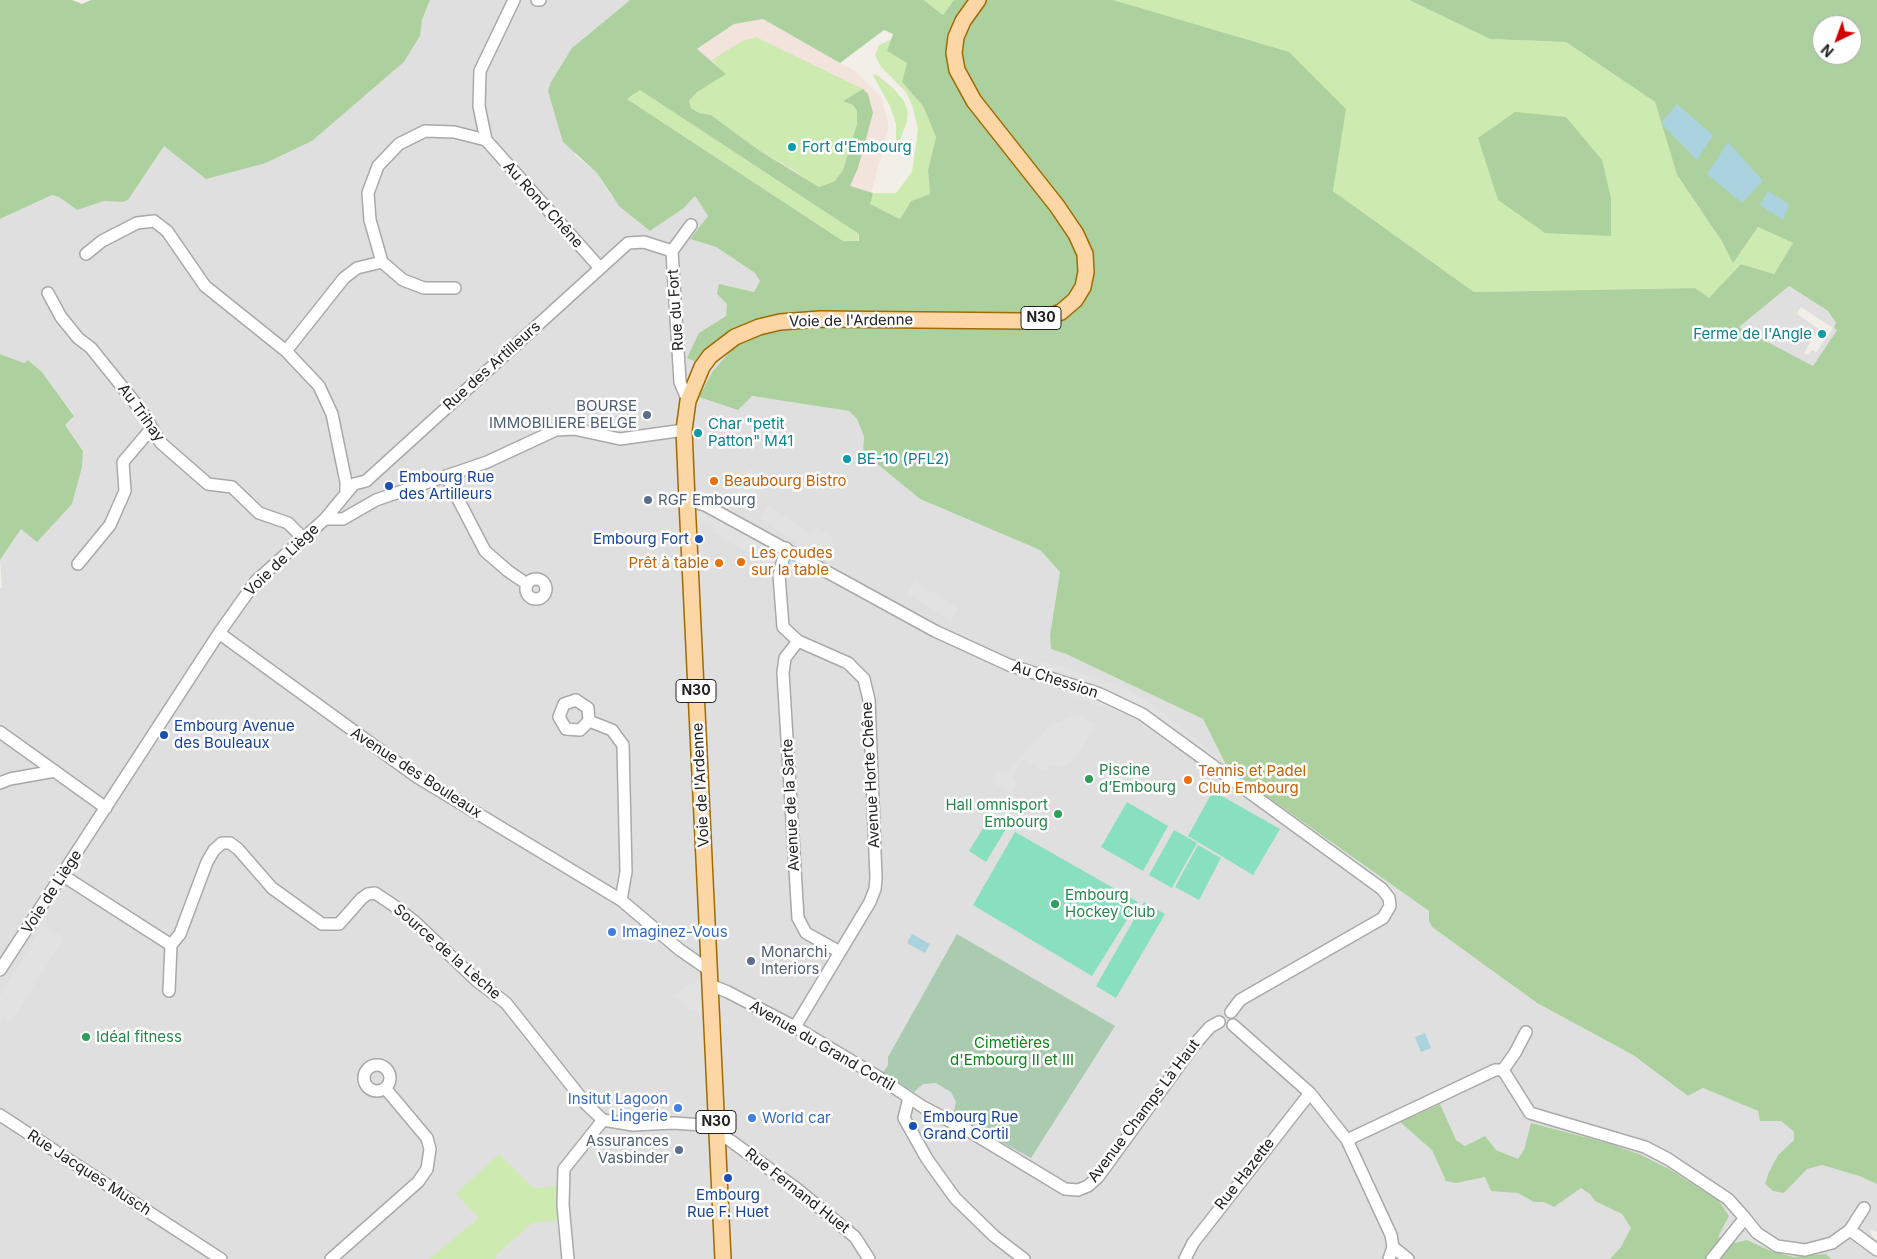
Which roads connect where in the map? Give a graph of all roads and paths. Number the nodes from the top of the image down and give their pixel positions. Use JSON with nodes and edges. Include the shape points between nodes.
{"nodes":[{"id":1,"x":514,"y":0,"type":"edge"},
{"id":2,"x":978,"y":0,"type":"edge"},
{"id":3,"x":486,"y":140,"type":"junction"},
{"id":4,"x":691,"y":225,"type":"dead end"},
{"id":5,"x":672,"y":251,"type":"junction"},
{"id":6,"x":86,"y":254,"type":"dead end"},
{"id":7,"x":382,"y":262,"type":"junction"},
{"id":8,"x":600,"y":268,"type":"junction"},
{"id":9,"x":455,"y":288,"type":"dead end"},
{"id":10,"x":48,"y":293,"type":"dead end"},
{"id":11,"x":286,"y":351,"type":"junction"},
{"id":12,"x":688,"y":400,"type":"junction"},
{"id":13,"x":151,"y":429,"type":"junction"},
{"id":14,"x":684,"y":430,"type":"junction"},
{"id":15,"x":446,"y":476,"type":"junction"},
{"id":16,"x":346,"y":492,"type":"junction"},
{"id":17,"x":687,"y":500,"type":"junction"},
{"id":18,"x":325,"y":519,"type":"junction"},
{"id":19,"x":303,"y":538,"type":"junction"},
{"id":20,"x":786,"y":548,"type":"junction"},
{"id":21,"x":78,"y":564,"type":"dead end"},
{"id":22,"x":527,"y":584,"type":"dead end"},
{"id":23,"x":219,"y":634,"type":"junction"},
{"id":24,"x":798,"y":641,"type":"junction"},
{"id":25,"x":589,"y":721,"type":"dead end"},
{"id":26,"x":0,"y":732,"type":"edge"},
{"id":27,"x":55,"y":771,"type":"junction"},
{"id":28,"x":0,"y":783,"type":"edge"},
{"id":29,"x":106,"y":808,"type":"junction"},
{"id":30,"x":62,"y":875,"type":"junction"},
{"id":31,"x":621,"y":900,"type":"junction"},
{"id":32,"x":1390,"y":906,"type":"joint"},
{"id":33,"x":171,"y":945,"type":"junction"},
{"id":34,"x":840,"y":952,"type":"junction"},
{"id":35,"x":0,"y":970,"type":"edge"},
{"id":36,"x":709,"y":970,"type":"junction"},
{"id":37,"x":710,"y":985,"type":"junction"},
{"id":38,"x":169,"y":992,"type":"dead end"},
{"id":39,"x":1232,"y":1012,"type":"junction"},
{"id":40,"x":1219,"y":1022,"type":"junction"},
{"id":41,"x":1233,"y":1025,"type":"junction"},
{"id":42,"x":795,"y":1028,"type":"junction"},
{"id":43,"x":1526,"y":1032,"type":"dead end"},
{"id":44,"x":1503,"y":1070,"type":"junction"},
{"id":45,"x":385,"y":1088,"type":"dead end"},
{"id":46,"x":1310,"y":1093,"type":"junction"},
{"id":47,"x":909,"y":1098,"type":"junction"},
{"id":48,"x":0,"y":1115,"type":"edge"},
{"id":49,"x":603,"y":1120,"type":"junction"},
{"id":50,"x":716,"y":1129,"type":"junction"},
{"id":51,"x":1347,"y":1140,"type":"junction"},
{"id":52,"x":1864,"y":1208,"type":"dead end"},
{"id":53,"x":1744,"y":1218,"type":"junction"},
{"id":54,"x":180,"y":1219,"type":"dead end"},
{"id":55,"x":1850,"y":1230,"type":"junction"},
{"id":56,"x":179,"y":1231,"type":"junction"},
{"id":57,"x":1393,"y":1247,"type":"junction"},
{"id":58,"x":1877,"y":1250,"type":"edge"},
{"id":59,"x":207,"y":1256,"type":"edge"},
{"id":60,"x":221,"y":1259,"type":"edge"},
{"id":61,"x":331,"y":1259,"type":"edge"},
{"id":62,"x":568,"y":1259,"type":"edge"},
{"id":63,"x":723,"y":1259,"type":"edge"},
{"id":64,"x":869,"y":1259,"type":"edge"},
{"id":65,"x":1024,"y":1259,"type":"edge"},
{"id":66,"x":1185,"y":1259,"type":"edge"},
{"id":67,"x":1388,"y":1259,"type":"edge"},
{"id":68,"x":1408,"y":1259,"type":"edge"},
{"id":69,"x":1712,"y":1259,"type":"edge"}],
"edges":[{"from":1,"to":3,"type":"street","via":[[480,72],[479,106]]},
{"from":2,"to":12,"type":"main road","name":"Voie de l'Ardenne","number":"N30","via":[[956,37],[957,70],[974,102],[1076,234],[1085,254],[1086,272],[1083,287],[1075,300],[1061,312],[1023,321],[820,319],[759,327],[734,337],[710,356]]},
{"from":3,"to":7,"type":"street","via":[[454,132],[426,131],[399,144],[378,166],[368,193],[370,220]]},
{"from":3,"to":8,"type":"street","name":"Au Rond Chêne"},
{"from":4,"to":5,"type":"street","name":"Rue du Fort"},
{"from":5,"to":8,"type":"street","name":"Rue des Artilleurs","via":[[644,242],[628,243]]},
{"from":5,"to":12,"type":"street","name":"Rue du Fort","via":[[680,382]]},
{"from":6,"to":11,"type":"street","via":[[102,241],[137,223],[154,221],[167,231],[205,286]]},
{"from":7,"to":9,"type":"street","via":[[403,280],[424,288]]},
{"from":7,"to":11,"type":"street","via":[[357,268],[344,278]]},
{"from":8,"to":16,"type":"street","name":"Rue des Artilleurs","via":[[366,481],[354,484]]},
{"from":10,"to":13,"type":"street","name":"Au Trihay","via":[[61,317],[131,396]]},
{"from":11,"to":16,"type":"street","via":[[319,386],[332,414]]},
{"from":12,"to":14,"type":"main road","name":"Voie de l'Ardenne","number":"N30"},
{"from":13,"to":19,"type":"street","name":"Au Trihay","via":[[161,443],[208,484],[232,487],[259,513],[288,523]]},
{"from":13,"to":21,"type":"street","via":[[122,462],[126,492],[110,525]]},
{"from":14,"to":15,"type":"street","name":"Voie de Liège","via":[[620,439],[562,429]]},
{"from":14,"to":17,"type":"main road","name":"Voie de l'Ardenne","number":"N30"},
{"from":15,"to":18,"type":"street","name":"Voie de Liège","via":[[376,500],[343,519]]},
{"from":15,"to":22,"type":"street","via":[[485,552]]},
{"from":16,"to":18,"type":"street","name":"Rue des Artilleurs"},
{"from":17,"to":20,"type":"street","name":"Au Chession","via":[[705,505]]},
{"from":17,"to":36,"type":"main road","name":"Voie de l'Ardenne","number":"N30"},
{"from":18,"to":19,"type":"street","name":"Voie de Liège"},
{"from":19,"to":23,"type":"street","name":"Voie de Liège","via":[[256,582]]},
{"from":20,"to":24,"type":"street","name":"Avenue Horte Chêne","via":[[779,575],[783,627]]},
{"from":20,"to":32,"type":"street","name":"Au Chession","via":[[935,631],[1009,665],[1100,694],[1142,714],[1382,889],[1389,898]]},
{"from":23,"to":29,"type":"street","name":"Voie de Liège"},
{"from":23,"to":31,"type":"street","name":"Avenue des Bouleaux","via":[[417,777]]},
{"from":24,"to":34,"type":"street","name":"Avenue de la Sarte","via":[[785,658],[783,673],[798,918],[806,933]]},
{"from":24,"to":34,"type":"street","name":"Avenue Horte Chêne","via":[[848,663],[864,679],[868,700],[875,889]]},
{"from":25,"to":31,"type":"street","via":[[612,730],[622,745],[626,872]]},
{"from":26,"to":27,"type":"street"},
{"from":27,"to":28,"type":"street"},
{"from":27,"to":29,"type":"street"},
{"from":29,"to":30,"type":"street","name":"Voie de Liège"},
{"from":30,"to":33,"type":"street"},
{"from":30,"to":35,"type":"street","name":"Voie de Liège"},
{"from":31,"to":36,"type":"street","name":"Avenue des Bouleaux"},
{"from":32,"to":39,"type":"street","name":"Avenue Champs Là Haut","via":[[1383,918],[1240,1000]]},
{"from":33,"to":38,"type":"street"},
{"from":33,"to":49,"type":"street","name":"Source de la Lèche","via":[[180,934],[207,862],[222,843],[230,843],[238,849],[272,888],[322,924],[339,924],[362,898],[375,893],[414,921],[477,981],[506,1003],[586,1104]]},
{"from":34,"to":42,"type":"street","name":"Avenue Horte Chêne"},
{"from":36,"to":37,"type":"main road","name":"Voie de l'Ardenne","number":"N30"},
{"from":37,"to":42,"type":"street","name":"Avenue du Grand Cortil"},
{"from":37,"to":50,"type":"main road","name":"Voie de l'Ardenne","number":"N30"},
{"from":39,"to":40,"type":"street","name":"Avenue Champs Là Haut","via":[[1221,1013]]},
{"from":39,"to":41,"type":"street","via":[[1235,1017]]},
{"from":40,"to":41,"type":"street","via":[[1225,1027]]},
{"from":40,"to":47,"type":"street","name":"Avenue Champs Là Haut","via":[[1195,1044],[1098,1177],[1078,1190],[1065,1189]]},
{"from":41,"to":46,"type":"street"},
{"from":42,"to":47,"type":"street","name":"Avenue du Grand Cortil"},
{"from":43,"to":44,"type":"street"},
{"from":44,"to":51,"type":"street","via":[[1495,1070]]},
{"from":44,"to":53,"type":"street","via":[[1530,1113],[1622,1139],[1668,1158],[1728,1199]]},
{"from":45,"to":61,"type":"street","via":[[427,1138],[430,1149],[428,1169],[418,1182]]},
{"from":46,"to":51,"type":"street"},
{"from":46,"to":66,"type":"street","name":"Rue Hazette","via":[[1204,1228]]},
{"from":47,"to":65,"type":"street","name":"Avenue du Grand Cortil","via":[[904,1118],[927,1159],[955,1198],[994,1236]]},
{"from":48,"to":56,"type":"street","name":"Rue Jacques Musch"},
{"from":49,"to":50,"type":"street","via":[[633,1125],[674,1122]]},
{"from":49,"to":62,"type":"street","via":[[564,1169],[563,1205]]},
{"from":50,"to":63,"type":"main road","name":"Voie de l'Ardenne","number":"N30"},
{"from":50,"to":64,"type":"street","name":"Rue Fernand Huet","via":[[855,1237]]},
{"from":51,"to":57,"type":"street","via":[[1391,1235]]},
{"from":52,"to":55,"type":"street"},
{"from":53,"to":55,"type":"street","via":[[1757,1233],[1777,1246],[1789,1249],[1816,1249],[1832,1243]]},
{"from":53,"to":69,"type":"street"},
{"from":54,"to":56,"type":"street"},
{"from":55,"to":58,"type":"street"},
{"from":56,"to":59,"type":"street","name":"Rue Jacques Musch"},
{"from":57,"to":67,"type":"street"},
{"from":57,"to":68,"type":"street"},
{"from":59,"to":60,"type":"street","name":"Rue Jacques Musch"}]}
